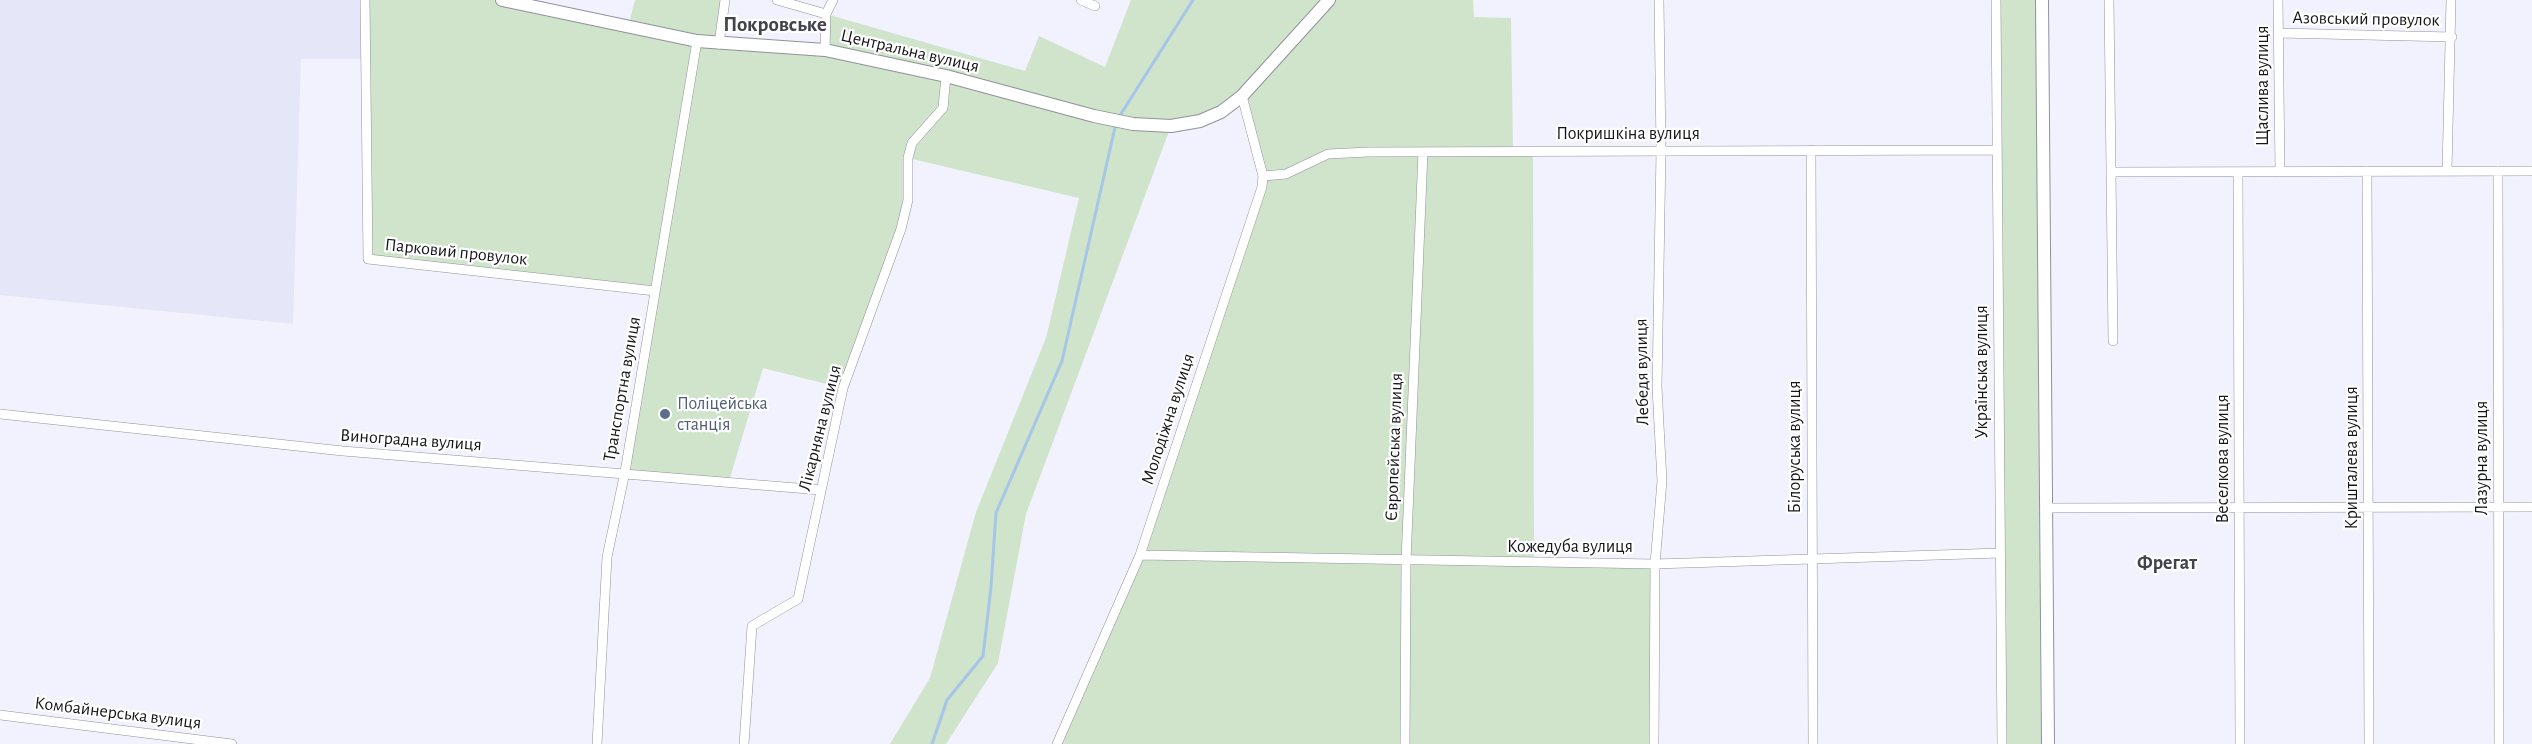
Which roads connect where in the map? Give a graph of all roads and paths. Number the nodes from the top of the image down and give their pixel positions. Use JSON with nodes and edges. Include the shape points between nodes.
{"nodes":[{"id":1,"x":365,"y":0,"type":"edge"},
{"id":2,"x":502,"y":0,"type":"edge"},
{"id":3,"x":725,"y":0,"type":"edge"},
{"id":4,"x":777,"y":0,"type":"edge"},
{"id":5,"x":833,"y":0,"type":"edge"},
{"id":6,"x":1081,"y":0,"type":"edge"},
{"id":7,"x":1329,"y":0,"type":"edge"},
{"id":8,"x":1659,"y":0,"type":"edge"},
{"id":9,"x":1996,"y":0,"type":"edge"},
{"id":10,"x":2042,"y":0,"type":"edge"},
{"id":11,"x":2109,"y":0,"type":"edge"},
{"id":12,"x":2278,"y":0,"type":"edge"},
{"id":13,"x":2451,"y":0,"type":"edge"},
{"id":14,"x":1095,"y":6,"type":"dead end"},
{"id":15,"x":826,"y":14,"type":"junction"},
{"id":16,"x":2279,"y":33,"type":"junction"},
{"id":17,"x":2452,"y":37,"type":"junction"},
{"id":18,"x":697,"y":41,"type":"junction"},
{"id":19,"x":719,"y":44,"type":"junction"},
{"id":20,"x":825,"y":50,"type":"junction"},
{"id":21,"x":946,"y":76,"type":"junction"},
{"id":22,"x":1242,"y":96,"type":"junction"},
{"id":23,"x":1661,"y":150,"type":"junction"},
{"id":24,"x":1810,"y":150,"type":"junction"},
{"id":25,"x":1997,"y":150,"type":"junction"},
{"id":26,"x":1423,"y":152,"type":"junction"},
{"id":27,"x":2367,"y":171,"type":"junction"},
{"id":28,"x":2447,"y":171,"type":"junction"},
{"id":29,"x":2498,"y":171,"type":"junction"},
{"id":30,"x":2532,"y":171,"type":"edge"},
{"id":31,"x":2111,"y":172,"type":"junction"},
{"id":32,"x":2280,"y":172,"type":"junction"},
{"id":33,"x":2238,"y":174,"type":"dead end"},
{"id":34,"x":1263,"y":176,"type":"junction"},
{"id":35,"x":655,"y":291,"type":"junction"},
{"id":36,"x":2114,"y":341,"type":"dead end"},
{"id":37,"x":0,"y":414,"type":"edge"},
{"id":38,"x":625,"y":472,"type":"junction"},
{"id":39,"x":821,"y":490,"type":"junction"},
{"id":40,"x":2368,"y":507,"type":"junction"},
{"id":41,"x":2499,"y":507,"type":"junction"},
{"id":42,"x":2532,"y":507,"type":"edge"},
{"id":43,"x":2046,"y":508,"type":"junction"},
{"id":44,"x":2239,"y":508,"type":"junction"},
{"id":45,"x":2000,"y":553,"type":"junction"},
{"id":46,"x":1140,"y":555,"type":"junction"},
{"id":47,"x":1812,"y":559,"type":"junction"},
{"id":48,"x":1406,"y":561,"type":"junction"},
{"id":49,"x":1655,"y":564,"type":"junction"},
{"id":50,"x":0,"y":715,"type":"edge"},
{"id":51,"x":232,"y":744,"type":"edge"},
{"id":52,"x":597,"y":744,"type":"edge"},
{"id":53,"x":744,"y":744,"type":"edge"},
{"id":54,"x":1057,"y":744,"type":"edge"},
{"id":55,"x":1405,"y":744,"type":"edge"},
{"id":56,"x":1654,"y":744,"type":"edge"},
{"id":57,"x":1813,"y":744,"type":"edge"},
{"id":58,"x":2002,"y":744,"type":"edge"},
{"id":59,"x":2048,"y":744,"type":"edge"},
{"id":60,"x":2240,"y":744,"type":"edge"},
{"id":61,"x":2369,"y":744,"type":"edge"},
{"id":62,"x":2499,"y":744,"type":"edge"}],
"edges":[{"from":1,"to":35,"type":"street","name":"Парковий провулок","via":[[368,259]]},
{"from":2,"to":18,"type":"street","name":"Центральна вулиця"},
{"from":3,"to":19,"type":"street"},
{"from":4,"to":15,"type":"street"},
{"from":5,"to":15,"type":"street"},
{"from":6,"to":14,"type":"street"},
{"from":7,"to":22,"type":"street","name":"Центральна вулиця"},
{"from":8,"to":23,"type":"street","name":"Лебедя вулиця"},
{"from":9,"to":25,"type":"street","name":"Українська вулиця"},
{"from":10,"to":43,"type":"street"},
{"from":11,"to":31,"type":"street"},
{"from":12,"to":16,"type":"street","name":"Щаслива вулиця"},
{"from":13,"to":17,"type":"street"},
{"from":15,"to":20,"type":"street"},
{"from":16,"to":17,"type":"street","name":"Азовський провулок"},
{"from":16,"to":32,"type":"street","name":"Щаслива вулиця"},
{"from":17,"to":28,"type":"street"},
{"from":18,"to":19,"type":"street","name":"Центральна вулиця"},
{"from":18,"to":35,"type":"street","name":"Транспортна вулиця"},
{"from":19,"to":20,"type":"street","name":"Центральна вулиця"},
{"from":20,"to":21,"type":"street","name":"Центральна вулиця"},
{"from":21,"to":22,"type":"street","name":"Центральна вулиця","via":[[1133,124],[1171,126],[1200,121],[1221,112]]},
{"from":21,"to":39,"type":"street","name":"Лікарняна вулиця","via":[[942,108],[912,143],[908,200],[901,229],[843,388]]},
{"from":22,"to":34,"type":"street","name":"Молодіжна вулиця"},
{"from":23,"to":24,"type":"street","name":"Покришкіна вулиця"},
{"from":23,"to":26,"type":"street","name":"Покришкіна вулиця"},
{"from":23,"to":49,"type":"street","name":"Лебедя вулиця","via":[[1657,387],[1662,481]]},
{"from":24,"to":25,"type":"street","name":"Покришкіна вулиця"},
{"from":24,"to":47,"type":"street","name":"Білоруська вулиця"},
{"from":25,"to":45,"type":"street","name":"Українська вулиця"},
{"from":26,"to":34,"type":"street","name":"Покришкіна вулиця","via":[[1328,154],[1286,174]]},
{"from":26,"to":48,"type":"street","name":"Європейська вулиця"},
{"from":27,"to":28,"type":"street"},
{"from":27,"to":32,"type":"street"},
{"from":27,"to":40,"type":"street","name":"Кришталева вулиця"},
{"from":28,"to":29,"type":"street"},
{"from":29,"to":30,"type":"street"},
{"from":29,"to":41,"type":"street","name":"Лазурна вулиця"},
{"from":31,"to":32,"type":"street"},
{"from":31,"to":36,"type":"street"},
{"from":33,"to":44,"type":"street","name":"Веселкова вулиця"},
{"from":34,"to":46,"type":"street","name":"Молодіжна вулиця"},
{"from":35,"to":38,"type":"street","name":"Транспортна вулиця"},
{"from":37,"to":38,"type":"street","name":"Виноградна вулиця","via":[[343,451]]},
{"from":38,"to":39,"type":"street","name":"Виноградна вулиця"},
{"from":38,"to":52,"type":"street","name":"Транспортна вулиця","via":[[607,557]]},
{"from":39,"to":53,"type":"street","name":"Лікарняна вулиця","via":[[798,599],[752,626]]},
{"from":40,"to":41,"type":"street"},
{"from":40,"to":44,"type":"street"},
{"from":40,"to":61,"type":"street","name":"Кришталева вулиця"},
{"from":41,"to":42,"type":"street"},
{"from":41,"to":62,"type":"street","name":"Лазурна вулиця"},
{"from":43,"to":44,"type":"street"},
{"from":43,"to":59,"type":"street"},
{"from":44,"to":60,"type":"street","name":"Веселкова вулиця"},
{"from":45,"to":47,"type":"street","name":"Кожедуба вулиця"},
{"from":45,"to":58,"type":"street","name":"Українська вулиця"},
{"from":46,"to":48,"type":"street","name":"Кожедуба вулиця"},
{"from":46,"to":54,"type":"street","name":"Молодіжна вулиця"},
{"from":47,"to":49,"type":"street","name":"Кожедуба вулиця"},
{"from":47,"to":57,"type":"street","name":"Білоруська вулиця"},
{"from":48,"to":49,"type":"street","name":"Кожедуба вулиця"},
{"from":48,"to":55,"type":"street","name":"Європейська вулиця"},
{"from":49,"to":56,"type":"street","name":"Лебедя вулиця"},
{"from":50,"to":51,"type":"street","name":"Комбайнерська вулиця"}]}
